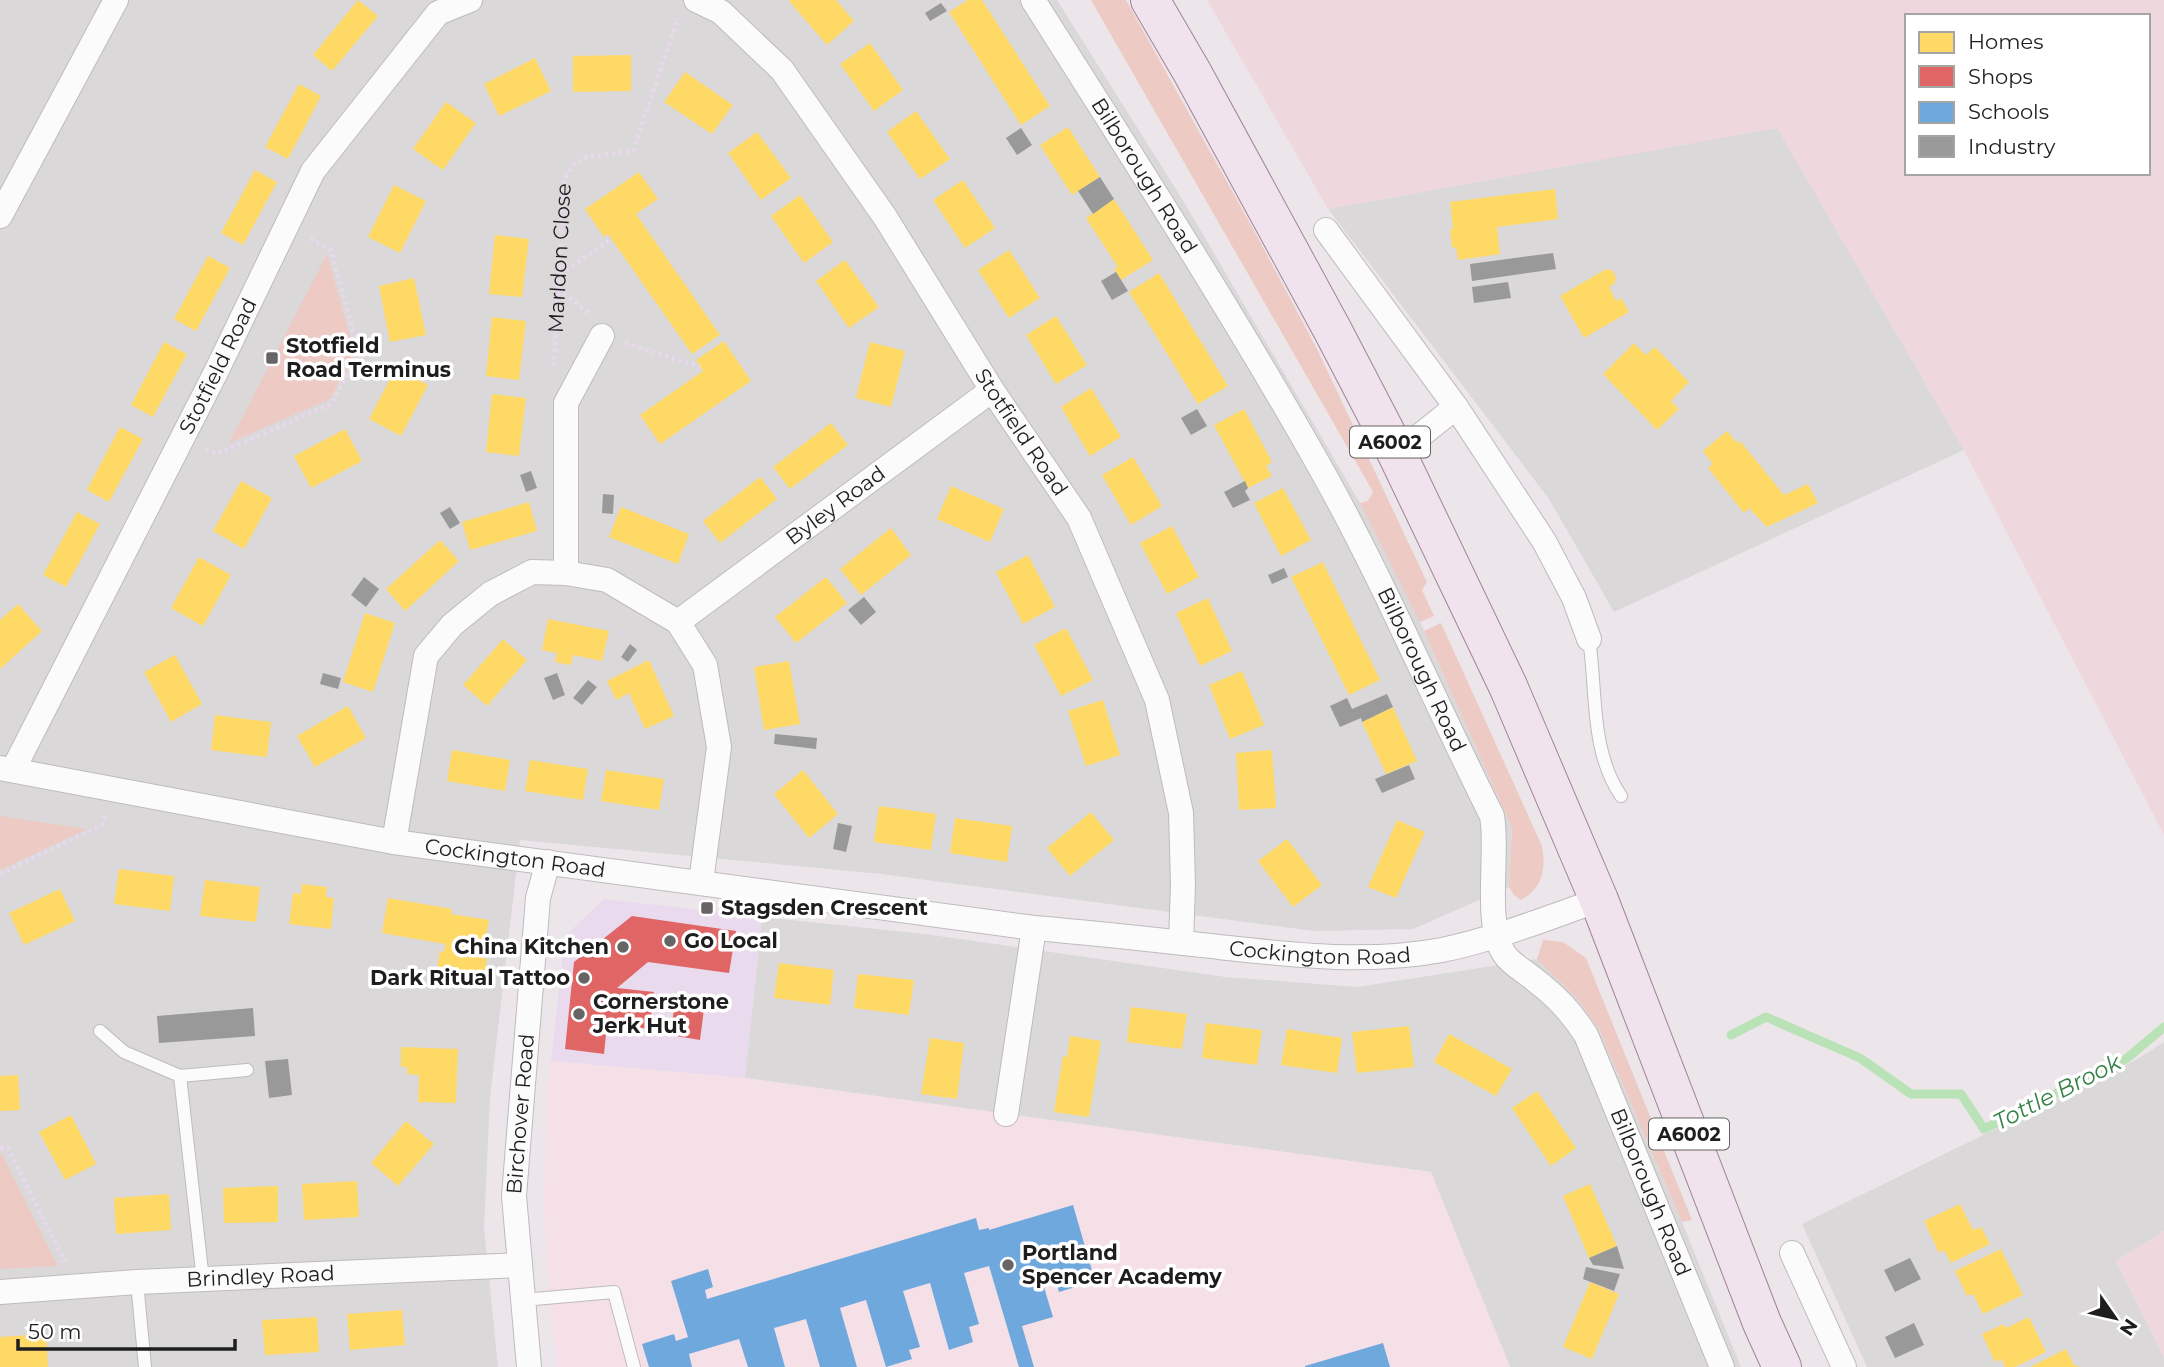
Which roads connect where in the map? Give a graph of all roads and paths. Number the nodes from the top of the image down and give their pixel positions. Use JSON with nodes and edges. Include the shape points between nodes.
{"nodes":[{"id":1,"x":116,"y":0,"type":"edge"},
{"id":2,"x":470,"y":0,"type":"edge"},
{"id":3,"x":1032,"y":0,"type":"edge"},
{"id":4,"x":1150,"y":0,"type":"edge"},
{"id":5,"x":688,"y":6,"type":"edge"},
{"id":6,"x":0,"y":216,"type":"edge"},
{"id":7,"x":286,"y":226,"type":"junction"},
{"id":8,"x":1325,"y":230,"type":"dead end"},
{"id":9,"x":612,"y":239,"type":"dead end"},
{"id":10,"x":559,"y":274,"type":"junction"},
{"id":11,"x":558,"y":289,"type":"junction"},
{"id":12,"x":602,"y":336,"type":"junction"},
{"id":13,"x":701,"y":367,"type":"dead end"},
{"id":14,"x":992,"y":390,"type":"junction"},
{"id":15,"x":566,"y":403,"type":"junction"},
{"id":16,"x":1456,"y":407,"type":"junction"},
{"id":17,"x":183,"y":436,"type":"junction"},
{"id":18,"x":1397,"y":454,"type":"junction"},
{"id":19,"x":566,"y":573,"type":"junction"},
{"id":20,"x":678,"y":622,"type":"junction"},
{"id":21,"x":1588,"y":639,"type":"joint"},
{"id":22,"x":7,"y":769,"type":"edge"},
{"id":23,"x":114,"y":788,"type":"junction"},
{"id":24,"x":1621,"y":796,"type":"dead end"},
{"id":25,"x":394,"y":842,"type":"junction"},
{"id":26,"x":548,"y":862,"type":"junction"},
{"id":27,"x":0,"y":874,"type":"edge"},
{"id":28,"x":701,"y":882,"type":"junction"},
{"id":29,"x":1599,"y":900,"type":"junction"},
{"id":30,"x":1034,"y":928,"type":"junction"},
{"id":31,"x":1497,"y":936,"type":"junction"},
{"id":32,"x":1181,"y":942,"type":"junction"},
{"id":33,"x":100,"y":1031,"type":"dead end"},
{"id":34,"x":247,"y":1070,"type":"dead end"},
{"id":35,"x":180,"y":1076,"type":"junction"},
{"id":36,"x":1006,"y":1114,"type":"dead end"},
{"id":37,"x":0,"y":1148,"type":"edge"},
{"id":38,"x":1792,"y":1253,"type":"dead end"},
{"id":39,"x":520,"y":1265,"type":"junction"},
{"id":40,"x":203,"y":1280,"type":"junction"},
{"id":41,"x":137,"y":1282,"type":"junction"},
{"id":42,"x":67,"y":1287,"type":"junction"},
{"id":43,"x":0,"y":1292,"type":"edge"},
{"id":44,"x":523,"y":1300,"type":"junction"},
{"id":45,"x":145,"y":1367,"type":"edge"},
{"id":46,"x":529,"y":1367,"type":"edge"},
{"id":47,"x":634,"y":1367,"type":"edge"},
{"id":48,"x":1722,"y":1367,"type":"edge"},
{"id":49,"x":1782,"y":1367,"type":"edge"},
{"id":50,"x":1844,"y":1367,"type":"edge"}],
"edges":[{"from":1,"to":6,"type":"street"},
{"from":2,"to":7,"type":"street","name":"Stotfield Road","via":[[438,12],[313,171]]},
{"from":3,"to":31,"type":"street","name":"Bilborough Road","via":[[1217,289],[1322,472],[1395,616],[1492,816]]},
{"from":4,"to":18,"type":"main road","number":"A6002"},
{"from":5,"to":10,"type":"path","name":"Marldon Close","via":[[634,151],[586,157],[572,166],[564,181]]},
{"from":5,"to":14,"type":"street","name":"Stotfield Road","via":[[721,12],[782,70],[885,217]]},
{"from":7,"to":17,"type":"street","name":"Stotfield Road"},
{"from":7,"to":17,"type":"path","via":[[331,250],[359,353],[331,404],[217,454]]},
{"from":8,"to":16,"type":"street"},
{"from":9,"to":10,"type":"path"},
{"from":10,"to":11,"type":"path","name":"Marldon Close"},
{"from":11,"to":12,"type":"path","via":[[592,315]]},
{"from":11,"to":15,"type":"path","name":"Marldon Close","via":[[554,376]]},
{"from":12,"to":13,"type":"path"},
{"from":12,"to":15,"type":"street","name":"Marldon Close"},
{"from":14,"to":20,"type":"street","name":"Byley Road"},
{"from":14,"to":32,"type":"street","name":"Stotfield Road","via":[[1079,517],[1157,699],[1181,813]]},
{"from":15,"to":19,"type":"street","name":"Marldon Close"},
{"from":16,"to":18,"type":"street"},
{"from":16,"to":21,"type":"street","via":[[1544,541],[1574,598]]},
{"from":17,"to":22,"type":"street","name":"Stotfield Road"},
{"from":18,"to":29,"type":"main road","number":"A6002","via":[[1508,686]]},
{"from":19,"to":20,"type":"street","via":[[607,580]]},
{"from":19,"to":25,"type":"street","via":[[532,572],[490,594],[452,625],[426,656]]},
{"from":20,"to":28,"type":"street","via":[[705,664],[719,747]]},
{"from":21,"to":24,"type":"lane","via":[[1598,734],[1610,780]]},
{"from":22,"to":23,"type":"street","name":"Cockington Road"},
{"from":23,"to":25,"type":"street","name":"Cockington Road"},
{"from":23,"to":27,"type":"path","via":[[102,825]]},
{"from":25,"to":26,"type":"street","name":"Cockington Road"},
{"from":26,"to":28,"type":"street","name":"Cockington Road"},
{"from":26,"to":39,"type":"street","name":"Birchover Road","via":[[538,898],[514,1196]]},
{"from":28,"to":30,"type":"street","name":"Cockington Road"},
{"from":29,"to":31,"type":"street","name":"Cockington Road"},
{"from":29,"to":49,"type":"main road","number":"A6002"},
{"from":30,"to":32,"type":"street","name":"Cockington Road"},
{"from":30,"to":36,"type":"street"},
{"from":31,"to":32,"type":"street","name":"Cockington Road","via":[[1441,950],[1376,957],[1316,957]]},
{"from":31,"to":48,"type":"street","name":"Bilborough Road","via":[[1506,956],[1572,1012],[1586,1035]]},
{"from":33,"to":35,"type":"lane","via":[[124,1052]]},
{"from":34,"to":35,"type":"lane"},
{"from":35,"to":40,"type":"lane"},
{"from":37,"to":42,"type":"path","via":[[8,1148],[67,1266]]},
{"from":38,"to":50,"type":"street"},
{"from":39,"to":40,"type":"street","name":"Brindley Road"},
{"from":39,"to":44,"type":"street","name":"Birchover Road"},
{"from":40,"to":41,"type":"street","name":"Brindley Road"},
{"from":41,"to":42,"type":"street","name":"Brindley Road"},
{"from":41,"to":45,"type":"lane"},
{"from":42,"to":43,"type":"street","name":"Brindley Road"},
{"from":44,"to":46,"type":"street","name":"Birchover Road"},
{"from":44,"to":47,"type":"lane","via":[[614,1292]]}]}
